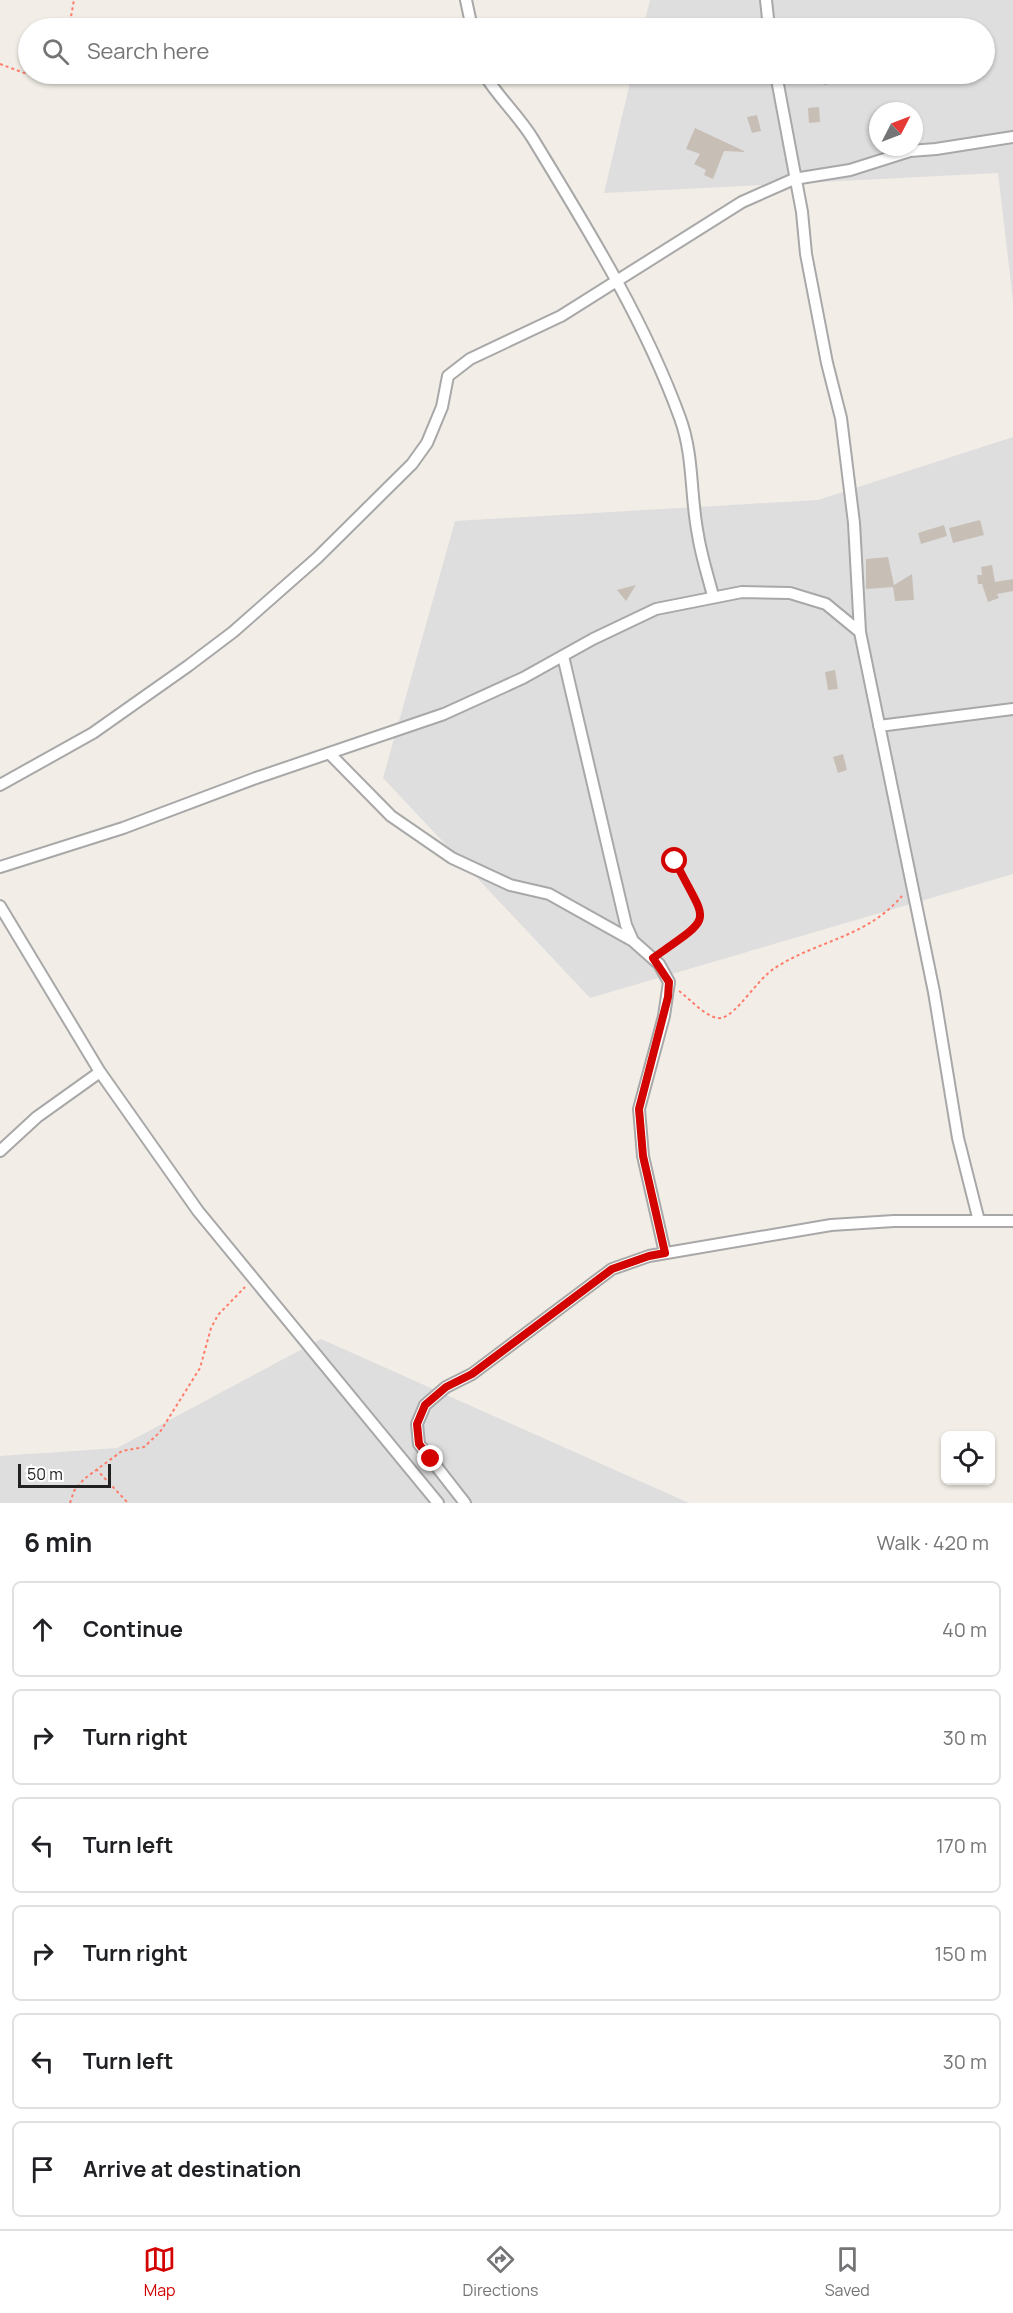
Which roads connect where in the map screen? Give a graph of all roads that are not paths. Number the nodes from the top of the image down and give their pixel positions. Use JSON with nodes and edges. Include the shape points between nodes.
{"nodes":[{"id":1,"x":466,"y":0,"type":"edge"},
{"id":2,"x":766,"y":0,"type":"edge"},
{"id":3,"x":470,"y":18,"type":"edge"},
{"id":4,"x":768,"y":18,"type":"edge"},
{"id":5,"x":492,"y":84,"type":"edge"},
{"id":6,"x":778,"y":84,"type":"edge"},
{"id":7,"x":1013,"y":137,"type":"edge"},
{"id":8,"x":794,"y":179,"type":"junction"},
{"id":9,"x":616,"y":280,"type":"junction"},
{"id":10,"x":713,"y":596,"type":"junction"},
{"id":11,"x":860,"y":632,"type":"junction"},
{"id":12,"x":563,"y":656,"type":"junction"},
{"id":13,"x":1013,"y":709,"type":"edge"},
{"id":14,"x":879,"y":726,"type":"junction"},
{"id":15,"x":330,"y":754,"type":"junction"},
{"id":16,"x":0,"y":785,"type":"edge"},
{"id":17,"x":0,"y":867,"type":"edge"},
{"id":18,"x":0,"y":906,"type":"edge"},
{"id":19,"x":633,"y":941,"type":"junction"},
{"id":20,"x":100,"y":1071,"type":"junction"},
{"id":21,"x":0,"y":1151,"type":"edge"},
{"id":22,"x":979,"y":1221,"type":"junction"},
{"id":23,"x":1013,"y":1221,"type":"edge"},
{"id":24,"x":665,"y":1253,"type":"junction"},
{"id":25,"x":438,"y":1503,"type":"edge"},
{"id":26,"x":465,"y":1503,"type":"edge"}],
"edges":[{"from":1,"to":3,"type":"street"},
{"from":2,"to":4,"type":"street"},
{"from":5,"to":9,"type":"street","via":[[532,138]]},
{"from":6,"to":8,"type":"street"},
{"from":7,"to":8,"type":"street","via":[[910,151],[850,170]]},
{"from":8,"to":9,"type":"street","via":[[733,207]]},
{"from":8,"to":11,"type":"street","via":[[827,363],[841,418],[854,523]]},
{"from":9,"to":10,"type":"street","via":[[680,418],[692,466],[697,533]]},
{"from":9,"to":16,"type":"street","via":[[561,316],[470,358],[454,370],[448,376],[442,407],[427,443],[412,464],[317,558],[188,666],[93,734]]},
{"from":10,"to":11,"type":"street","via":[[790,593],[826,604]]},
{"from":10,"to":12,"type":"street","via":[[656,609]]},
{"from":11,"to":14,"type":"street"},
{"from":12,"to":15,"type":"street","via":[[444,714]]},
{"from":12,"to":19,"type":"street"},
{"from":13,"to":14,"type":"street"},
{"from":14,"to":22,"type":"street","via":[[934,992],[958,1138]]},
{"from":15,"to":17,"type":"street"},
{"from":15,"to":19,"type":"street","via":[[391,816],[452,858],[510,885],[549,894]]},
{"from":18,"to":20,"type":"street"},
{"from":19,"to":24,"type":"street","via":[[653,958],[669,982],[639,1109],[643,1156]]},
{"from":20,"to":21,"type":"street","via":[[37,1117]]},
{"from":20,"to":25,"type":"street","via":[[198,1211]]},
{"from":22,"to":23,"type":"street"},
{"from":22,"to":24,"type":"street","via":[[831,1225]]},
{"from":24,"to":26,"type":"street","via":[[612,1269],[425,1405],[417,1424],[419,1444]]}]}
